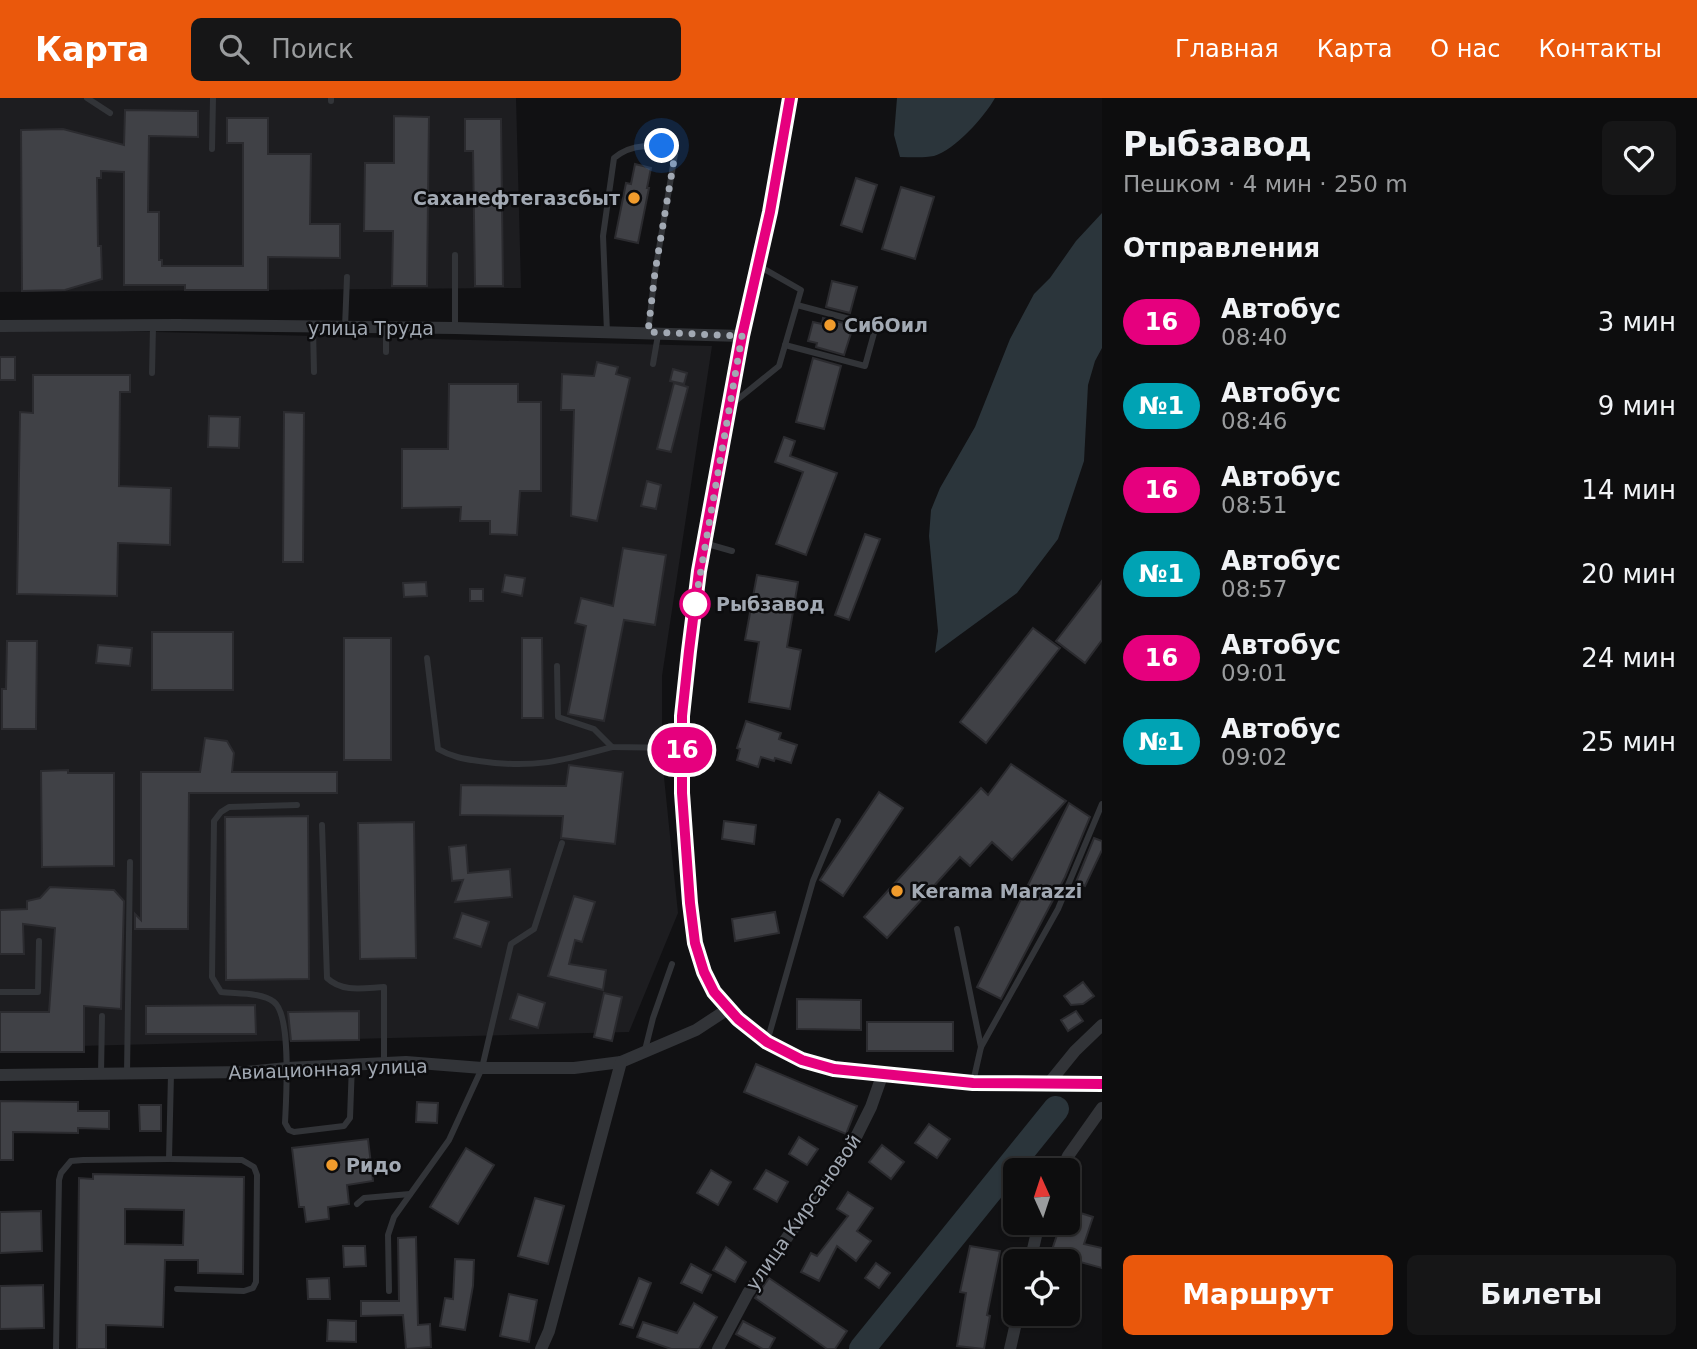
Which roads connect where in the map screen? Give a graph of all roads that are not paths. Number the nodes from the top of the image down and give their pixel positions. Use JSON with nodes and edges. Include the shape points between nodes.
{"nodes":[{"id":1,"x":87,"y":98,"type":"edge"},
{"id":2,"x":213,"y":98,"type":"edge"},
{"id":3,"x":790,"y":98,"type":"edge"},
{"id":4,"x":110,"y":113,"type":"dead end"},
{"id":5,"x":212,"y":149,"type":"dead end"},
{"id":6,"x":455,"y":255,"type":"dead end"},
{"id":7,"x":758,"y":266,"type":"junction"},
{"id":8,"x":347,"y":277,"type":"dead end"},
{"id":9,"x":797,"y":305,"type":"junction"},
{"id":10,"x":153,"y":325,"type":"junction"},
{"id":11,"x":0,"y":326,"type":"edge"},
{"id":12,"x":313,"y":328,"type":"junction"},
{"id":13,"x":345,"y":328,"type":"junction"},
{"id":14,"x":386,"y":328,"type":"junction"},
{"id":15,"x":454,"y":328,"type":"junction"},
{"id":16,"x":607,"y":332,"type":"junction"},
{"id":17,"x":653,"y":333,"type":"junction"},
{"id":18,"x":742,"y":336,"type":"junction"},
{"id":19,"x":785,"y":345,"type":"junction"},
{"id":20,"x":386,"y":352,"type":"dead end"},
{"id":21,"x":653,"y":364,"type":"dead end"},
{"id":22,"x":314,"y":372,"type":"dead end"},
{"id":23,"x":152,"y":373,"type":"dead end"},
{"id":24,"x":730,"y":405,"type":"junction"},
{"id":25,"x":705,"y":543,"type":"junction"},
{"id":26,"x":732,"y":551,"type":"dead end"},
{"id":27,"x":427,"y":657,"type":"dead end"},
{"id":28,"x":557,"y":666,"type":"dead end"},
{"id":29,"x":612,"y":747,"type":"junction"},
{"id":30,"x":682,"y":748,"type":"junction"},
{"id":31,"x":1102,"y":804,"type":"edge"},
{"id":32,"x":297,"y":806,"type":"dead end"},
{"id":33,"x":838,"y":821,"type":"dead end"},
{"id":34,"x":322,"y":825,"type":"dead end"},
{"id":35,"x":562,"y":843,"type":"dead end"},
{"id":36,"x":130,"y":862,"type":"dead end"},
{"id":37,"x":957,"y":929,"type":"dead end"},
{"id":38,"x":39,"y":941,"type":"dead end"},
{"id":39,"x":672,"y":964,"type":"dead end"},
{"id":40,"x":0,"y":992,"type":"edge"},
{"id":41,"x":728,"y":1009,"type":"junction"},
{"id":42,"x":102,"y":1016,"type":"dead end"},
{"id":43,"x":1102,"y":1025,"type":"edge"},
{"id":44,"x":767,"y":1042,"type":"junction"},
{"id":45,"x":981,"y":1047,"type":"junction"},
{"id":46,"x":645,"y":1050,"type":"junction"},
{"id":47,"x":621,"y":1062,"type":"junction"},
{"id":48,"x":384,"y":1063,"type":"junction"},
{"id":49,"x":352,"y":1064,"type":"junction"},
{"id":50,"x":287,"y":1068,"type":"junction"},
{"id":51,"x":482,"y":1068,"type":"junction"},
{"id":52,"x":883,"y":1073,"type":"junction"},
{"id":53,"x":101,"y":1074,"type":"junction"},
{"id":54,"x":127,"y":1074,"type":"junction"},
{"id":55,"x":171,"y":1074,"type":"junction"},
{"id":56,"x":0,"y":1075,"type":"edge"},
{"id":57,"x":973,"y":1083,"type":"junction"},
{"id":58,"x":1049,"y":1083,"type":"junction"},
{"id":59,"x":1102,"y":1084,"type":"edge"},
{"id":60,"x":1102,"y":1108,"type":"edge"},
{"id":61,"x":1068,"y":1158,"type":"edge"},
{"id":62,"x":169,"y":1159,"type":"junction"},
{"id":63,"x":411,"y":1195,"type":"junction"},
{"id":64,"x":357,"y":1204,"type":"dead end"},
{"id":65,"x":177,"y":1289,"type":"dead end"},
{"id":66,"x":389,"y":1292,"type":"dead end"},
{"id":67,"x":1015,"y":1326,"type":"edge"},
{"id":68,"x":56,"y":1349,"type":"edge"},
{"id":69,"x":541,"y":1349,"type":"edge"},
{"id":70,"x":718,"y":1349,"type":"edge"},
{"id":71,"x":1010,"y":1349,"type":"edge"}],
"edges":[{"from":1,"to":4,"type":"lane"},
{"from":2,"to":5,"type":"lane"},
{"from":3,"to":7,"type":"street"},
{"from":6,"to":15,"type":"lane"},
{"from":7,"to":9,"type":"lane","via":[[802,289]]},
{"from":7,"to":18,"type":"street"},
{"from":8,"to":13,"type":"lane"},
{"from":9,"to":19,"type":"lane"},
{"from":9,"to":19,"type":"lane","via":[[876,326],[865,366]]},
{"from":10,"to":11,"type":"street","name":"улица Труда"},
{"from":10,"to":12,"type":"street","name":"улица Труда"},
{"from":10,"to":23,"type":"lane"},
{"from":12,"to":13,"type":"street","name":"улица Труда"},
{"from":12,"to":22,"type":"lane"},
{"from":13,"to":14,"type":"street","name":"улица Труда"},
{"from":14,"to":15,"type":"street","name":"улица Труда"},
{"from":14,"to":20,"type":"lane"},
{"from":15,"to":16,"type":"street","name":"улица Труда"},
{"from":16,"to":17,"type":"street","name":"улица Труда"},
{"from":16,"to":17,"type":"lane","via":[[603,236],[614,158],[626,149],[662,146],[675,154],[655,272]]},
{"from":17,"to":18,"type":"street","name":"улица Труда"},
{"from":17,"to":21,"type":"lane"},
{"from":18,"to":24,"type":"street"},
{"from":19,"to":24,"type":"lane","via":[[779,366]]},
{"from":24,"to":25,"type":"street"},
{"from":25,"to":26,"type":"lane"},
{"from":25,"to":30,"type":"street","via":[[689,651]]},
{"from":27,"to":29,"type":"lane","via":[[438,749],[453,757],[508,766],[546,764]]},
{"from":28,"to":29,"type":"lane","via":[[558,717],[594,729]]},
{"from":29,"to":30,"type":"lane"},
{"from":30,"to":41,"type":"street","via":[[695,943],[714,992]]},
{"from":31,"to":45,"type":"lane","via":[[1058,909]]},
{"from":32,"to":50,"type":"lane","via":[[229,807],[214,821],[213,830],[212,977],[221,992],[265,997],[280,1008]]},
{"from":33,"to":44,"type":"lane","via":[[813,881]]},
{"from":34,"to":48,"type":"lane","via":[[327,978],[345,989],[384,987]]},
{"from":35,"to":51,"type":"lane","via":[[534,929],[511,944]]},
{"from":36,"to":54,"type":"lane"},
{"from":37,"to":45,"type":"lane"},
{"from":38,"to":40,"type":"lane","via":[[38,992]]},
{"from":39,"to":46,"type":"lane"},
{"from":41,"to":44,"type":"street"},
{"from":41,"to":46,"type":"street","name":"Авиационная улица","via":[[696,1030]]},
{"from":42,"to":53,"type":"lane"},
{"from":43,"to":58,"type":"street"},
{"from":44,"to":52,"type":"street","via":[[802,1060],[834,1069]]},
{"from":45,"to":57,"type":"lane"},
{"from":46,"to":47,"type":"street","name":"Авиационная улица"},
{"from":47,"to":51,"type":"street","name":"Авиационная улица","via":[[574,1068]]},
{"from":47,"to":69,"type":"street"},
{"from":48,"to":49,"type":"street","name":"Авиационная улица"},
{"from":48,"to":51,"type":"street","name":"Авиационная улица"},
{"from":49,"to":50,"type":"street","name":"Авиационная улица"},
{"from":49,"to":50,"type":"lane","via":[[348,1123],[293,1132],[285,1123]]},
{"from":50,"to":55,"type":"street","name":"Авиационная улица"},
{"from":51,"to":63,"type":"lane","via":[[449,1140]]},
{"from":52,"to":57,"type":"street"},
{"from":52,"to":70,"type":"street","name":"улица Кирсановой","via":[[852,1145],[748,1293]]},
{"from":53,"to":54,"type":"street","name":"Авиационная улица"},
{"from":53,"to":56,"type":"street","name":"Авиационная улица"},
{"from":54,"to":55,"type":"street","name":"Авиационная улица"},
{"from":55,"to":62,"type":"lane"},
{"from":57,"to":58,"type":"street"},
{"from":58,"to":59,"type":"street"},
{"from":60,"to":61,"type":"street"},
{"from":62,"to":65,"type":"lane","via":[[242,1160],[254,1167],[257,1175],[253,1288]]},
{"from":62,"to":68,"type":"lane","via":[[71,1161],[61,1172]]},
{"from":63,"to":64,"type":"lane","via":[[364,1198]]},
{"from":63,"to":66,"type":"lane","via":[[394,1217],[388,1236]]},
{"from":67,"to":71,"type":"street"}]}
